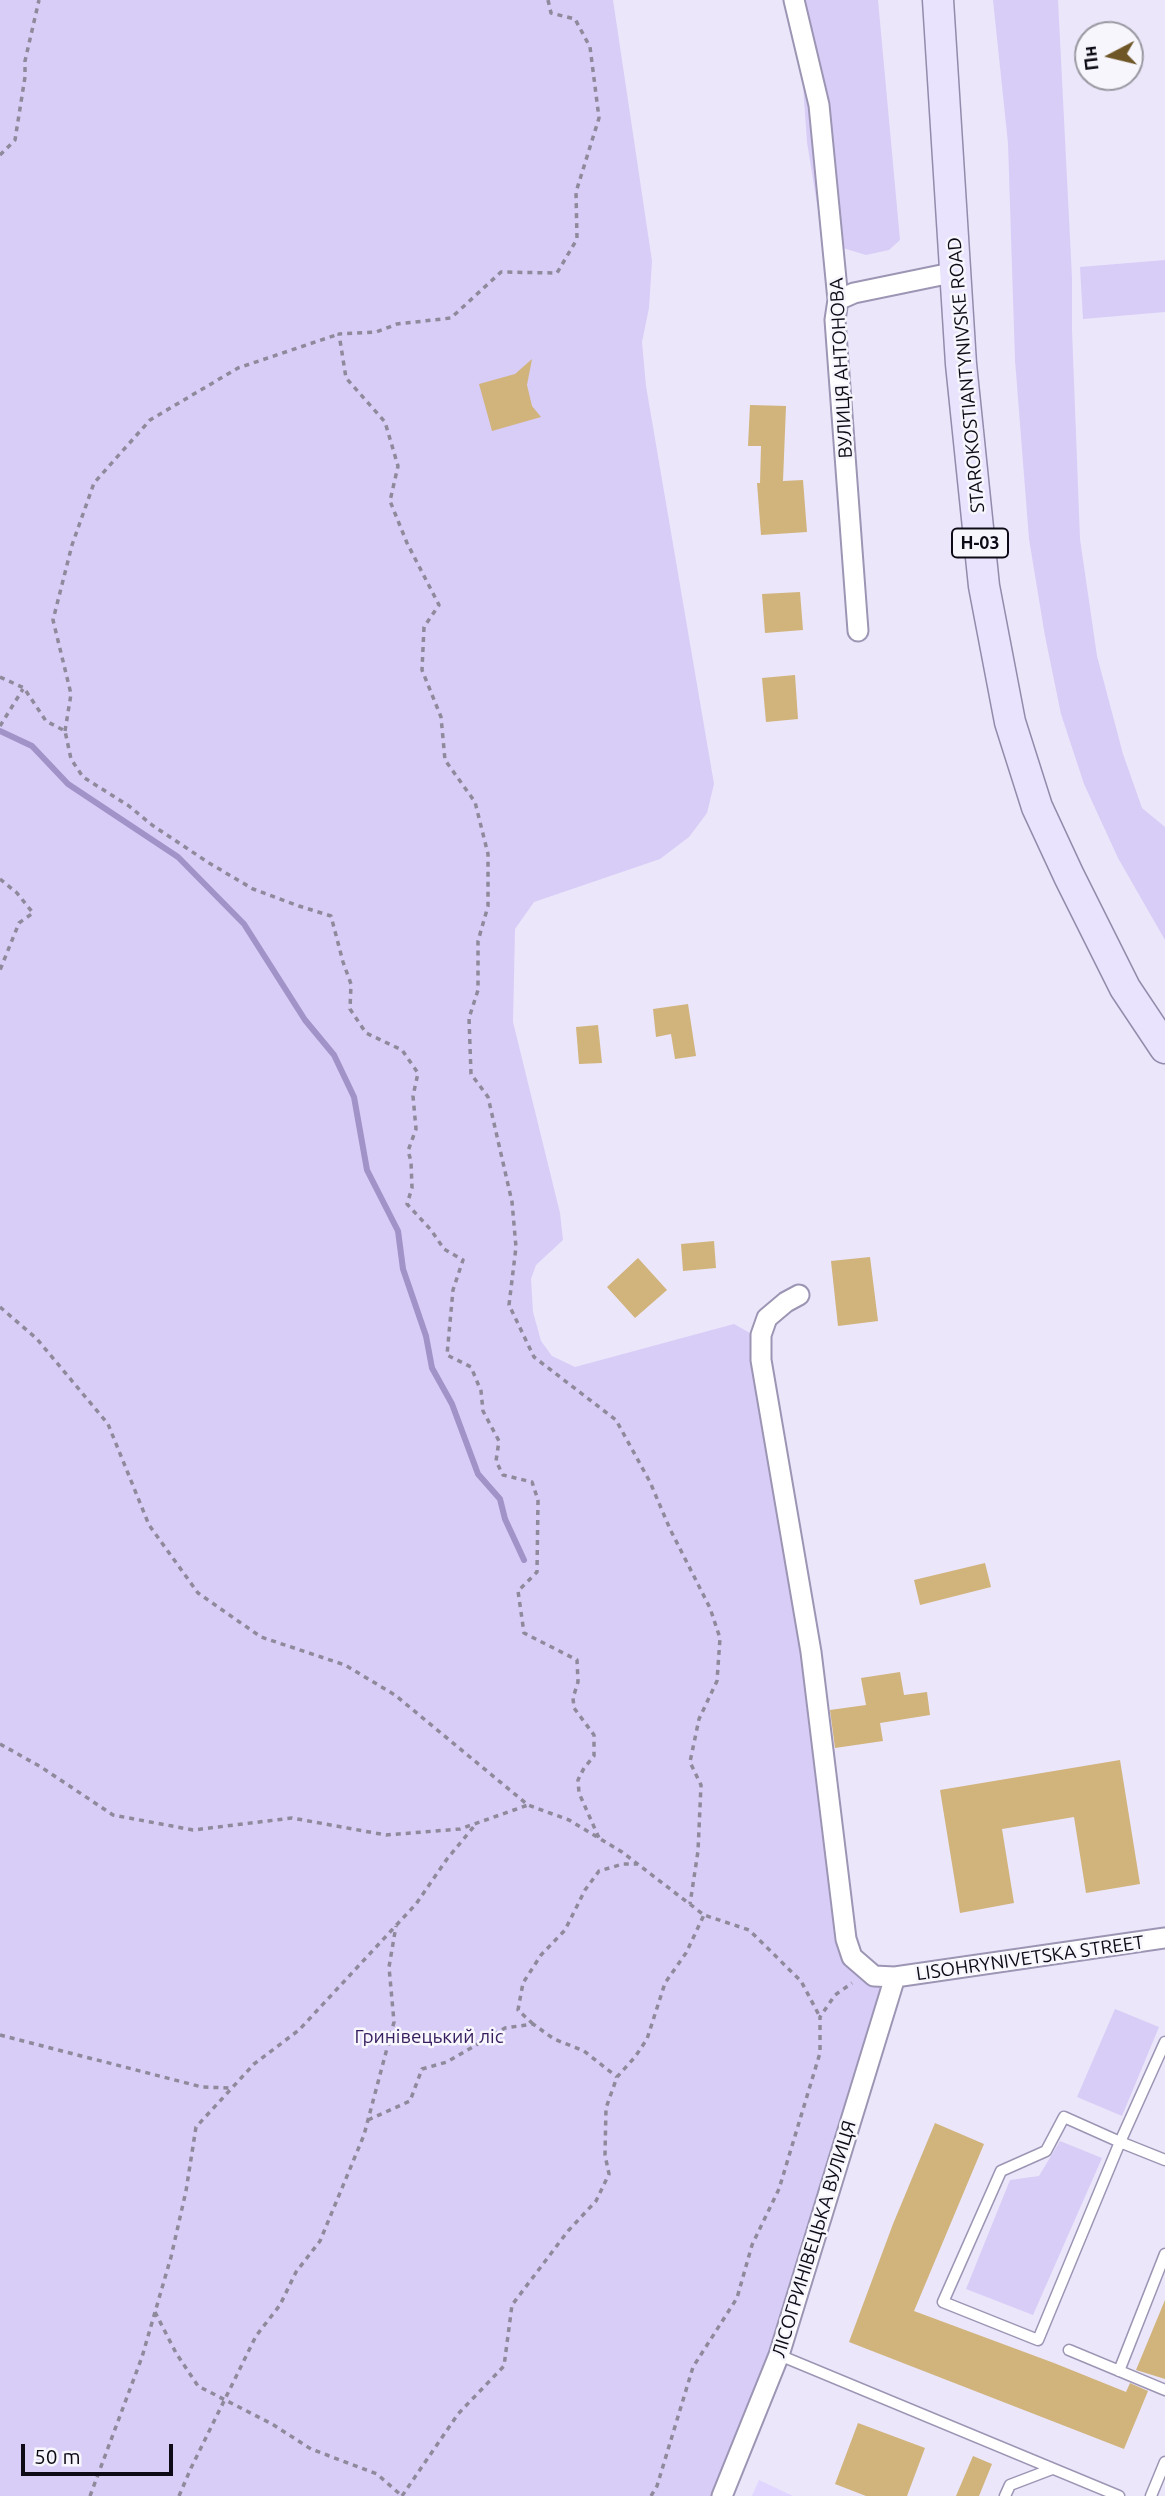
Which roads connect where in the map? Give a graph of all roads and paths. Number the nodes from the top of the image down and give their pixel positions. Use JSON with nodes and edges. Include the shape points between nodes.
{"nodes":[{"id":1,"x":39,"y":0,"type":"edge"},
{"id":2,"x":548,"y":0,"type":"edge"},
{"id":3,"x":794,"y":0,"type":"edge"},
{"id":4,"x":939,"y":0,"type":"edge"},
{"id":5,"x":0,"y":155,"type":"edge"},
{"id":6,"x":956,"y":272,"type":"junction"},
{"id":7,"x":838,"y":300,"type":"junction"},
{"id":8,"x":339,"y":334,"type":"junction"},
{"id":9,"x":858,"y":631,"type":"dead end"},
{"id":10,"x":0,"y":677,"type":"edge"},
{"id":11,"x":24,"y":688,"type":"junction"},
{"id":12,"x":0,"y":726,"type":"edge"},
{"id":13,"x":65,"y":731,"type":"junction"},
{"id":14,"x":0,"y":879,"type":"edge"},
{"id":15,"x":0,"y":970,"type":"edge"},
{"id":16,"x":1165,"y":1048,"type":"edge"},
{"id":17,"x":799,"y":1295,"type":"dead end"},
{"id":18,"x":0,"y":1307,"type":"edge"},
{"id":19,"x":0,"y":1744,"type":"edge"},
{"id":20,"x":528,"y":1805,"type":"junction"},
{"id":21,"x":476,"y":1824,"type":"junction"},
{"id":22,"x":598,"y":1838,"type":"junction"},
{"id":23,"x":638,"y":1864,"type":"junction"},
{"id":24,"x":690,"y":1904,"type":"junction"},
{"id":25,"x":704,"y":1915,"type":"junction"},
{"id":26,"x":397,"y":1924,"type":"junction"},
{"id":27,"x":1165,"y":1938,"type":"edge"},
{"id":28,"x":874,"y":1976,"type":"junction"},
{"id":29,"x":895,"y":1978,"type":"junction"},
{"id":30,"x":820,"y":2017,"type":"junction"},
{"id":31,"x":533,"y":2024,"type":"junction"},
{"id":32,"x":0,"y":2035,"type":"edge"},
{"id":33,"x":1165,"y":2042,"type":"edge"},
{"id":34,"x":617,"y":2077,"type":"junction"},
{"id":35,"x":232,"y":2088,"type":"junction"},
{"id":36,"x":368,"y":2120,"type":"junction"},
{"id":37,"x":1121,"y":2142,"type":"junction"},
{"id":38,"x":1165,"y":2160,"type":"edge"},
{"id":39,"x":1165,"y":2254,"type":"edge"},
{"id":40,"x":155,"y":2312,"type":"junction"},
{"id":41,"x":1069,"y":2350,"type":"dead end"},
{"id":42,"x":779,"y":2354,"type":"junction"},
{"id":43,"x":1119,"y":2371,"type":"junction"},
{"id":44,"x":1165,"y":2390,"type":"edge"},
{"id":45,"x":225,"y":2400,"type":"junction"},
{"id":46,"x":1165,"y":2462,"type":"edge"},
{"id":47,"x":1052,"y":2469,"type":"junction"},
{"id":48,"x":90,"y":2496,"type":"edge"},
{"id":49,"x":180,"y":2496,"type":"edge"},
{"id":50,"x":402,"y":2496,"type":"edge"},
{"id":51,"x":651,"y":2496,"type":"edge"},
{"id":52,"x":722,"y":2496,"type":"edge"},
{"id":53,"x":1005,"y":2496,"type":"edge"},
{"id":54,"x":1119,"y":2496,"type":"edge"},
{"id":55,"x":1152,"y":2496,"type":"edge"}],
"edges":[{"from":1,"to":5,"type":"path","via":[[15,140]]},
{"from":2,"to":8,"type":"path","via":[[551,13],[575,19],[590,47],[599,118],[576,192],[577,239],[557,273],[502,272],[451,318]]},
{"from":3,"to":7,"type":"street","name":"ВУЛИЦЯ АНТОНОВА","via":[[819,105]]},
{"from":4,"to":6,"type":"main road","name":"STAROKOSTIANTYNIVSKE ROAD","number":"Н-03"},
{"from":6,"to":7,"type":"street"},
{"from":6,"to":16,"type":"main road","name":"STAROKOSTIANTYNIVSKE ROAD","number":"Н-03","via":[[984,586],[1010,722],[1038,807],[1069,876],[1125,988]]},
{"from":7,"to":9,"type":"street","name":"ВУЛИЦЯ АНТОНОВА","via":[[835,320]]},
{"from":8,"to":13,"type":"path","via":[[238,368],[150,420],[94,483],[53,620],[71,694]]},
{"from":8,"to":24,"type":"path","via":[[346,378],[385,422],[398,466],[390,501],[439,605],[424,627],[422,670],[442,717],[445,760],[475,802],[488,855],[488,906],[478,941],[478,990],[469,1018],[470,1060],[471,1074],[488,1097],[512,1202],[516,1247],[509,1305],[534,1357],[616,1420],[710,1608],[720,1639],[716,1681],[699,1719],[690,1762],[701,1786]]},
{"from":10,"to":11,"type":"path"},
{"from":11,"to":12,"type":"path"},
{"from":11,"to":13,"type":"path","via":[[46,721]]},
{"from":13,"to":22,"type":"path","via":[[71,759],[83,777],[152,825],[253,888],[331,916],[351,984],[350,1009],[366,1032],[402,1050],[418,1073],[413,1097],[416,1129],[408,1151],[412,1188],[407,1204],[444,1249],[463,1260],[453,1290],[447,1354],[471,1367],[483,1411],[499,1441],[496,1461],[503,1475],[532,1482],[538,1500],[537,1572],[518,1591],[524,1633],[577,1660],[574,1709],[593,1735],[594,1756],[578,1780],[579,1793]]},
{"from":14,"to":15,"type":"path","via":[[33,913],[19,923]]},
{"from":17,"to":28,"type":"street","via":[[767,1318],[761,1335],[761,1360],[811,1652],[846,1939],[852,1958]]},
{"from":18,"to":20,"type":"path","via":[[37,1339],[108,1424],[149,1525],[198,1593],[261,1637],[345,1665],[395,1695]]},
{"from":19,"to":21,"type":"path","via":[[113,1815],[193,1830],[292,1818],[386,1835]]},
{"from":20,"to":21,"type":"path"},
{"from":20,"to":22,"type":"path","via":[[569,1820]]},
{"from":21,"to":26,"type":"path"},
{"from":22,"to":23,"type":"path"},
{"from":23,"to":24,"type":"path"},
{"from":23,"to":31,"type":"path","via":[[599,1871],[565,1930],[541,1955],[523,1983],[518,2010]]},
{"from":24,"to":25,"type":"path"},
{"from":25,"to":30,"type":"path","via":[[749,1930],[801,1981]]},
{"from":25,"to":34,"type":"path","via":[[686,1953],[664,1983],[647,2039]]},
{"from":26,"to":35,"type":"path","via":[[299,2030],[254,2063]]},
{"from":26,"to":36,"type":"path","via":[[389,1967],[394,2022]]},
{"from":27,"to":29,"type":"street","name":"LISOHRYNIVETSKA STREET"},
{"from":28,"to":29,"type":"street","name":"LISOHRYNIVETSKA STREET"},
{"from":28,"to":30,"type":"path","via":[[861,1977],[835,1995]]},
{"from":29,"to":42,"type":"street","name":"ЛІСОГРИНІВЕЦЬКА ВУЛИЦЯ"},
{"from":30,"to":51,"type":"path","via":[[820,2053],[779,2189],[752,2245],[737,2298],[693,2367]]},
{"from":31,"to":34,"type":"path","via":[[584,2051]]},
{"from":31,"to":36,"type":"path","via":[[505,2028],[447,2062],[422,2069],[410,2101]]},
{"from":32,"to":35,"type":"path","via":[[202,2087]]},
{"from":33,"to":37,"type":"lane"},
{"from":34,"to":50,"type":"path","via":[[606,2108],[609,2174],[596,2202],[512,2305],[504,2366],[458,2414]]},
{"from":35,"to":40,"type":"path","via":[[196,2127],[186,2191]]},
{"from":36,"to":45,"type":"path","via":[[320,2241],[256,2336]]},
{"from":37,"to":37,"type":"lane","via":[[1038,2340],[943,2301],[1001,2171],[1046,2151],[1064,2117]]},
{"from":37,"to":38,"type":"lane"},
{"from":39,"to":43,"type":"lane"},
{"from":40,"to":45,"type":"path","via":[[198,2386]]},
{"from":40,"to":48,"type":"path"},
{"from":41,"to":43,"type":"lane"},
{"from":42,"to":47,"type":"lane"},
{"from":42,"to":52,"type":"street","name":"ЛІСОГРИНІВЕЦЬКА ВУЛИЦЯ"},
{"from":43,"to":44,"type":"lane"},
{"from":45,"to":49,"type":"path"},
{"from":45,"to":50,"type":"path","via":[[311,2449],[377,2474]]},
{"from":46,"to":55,"type":"lane"},
{"from":47,"to":53,"type":"lane","via":[[1010,2485]]},
{"from":47,"to":54,"type":"lane"}]}
